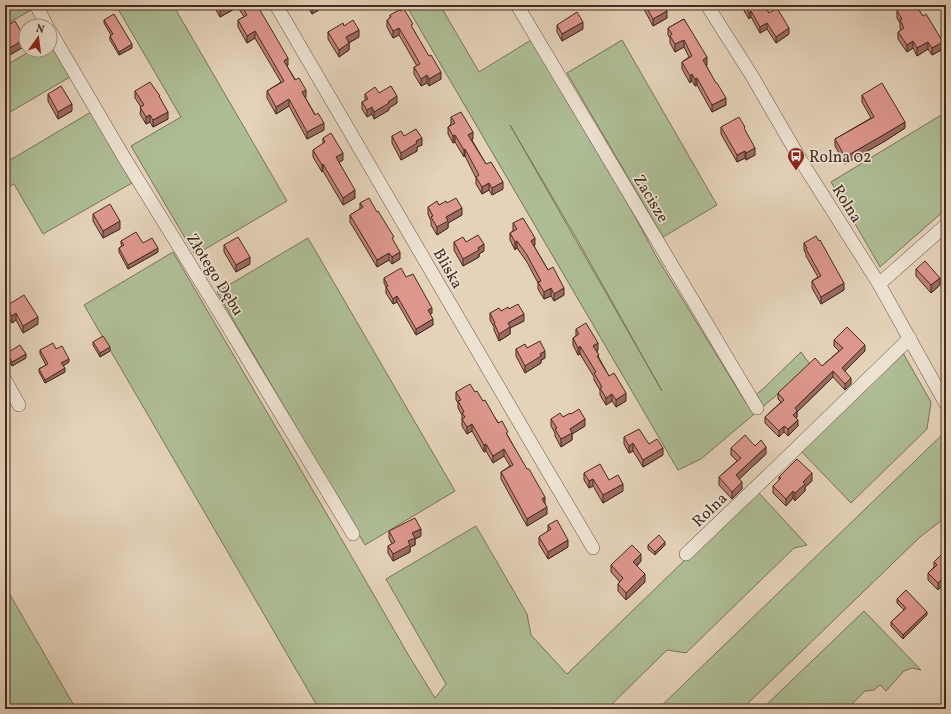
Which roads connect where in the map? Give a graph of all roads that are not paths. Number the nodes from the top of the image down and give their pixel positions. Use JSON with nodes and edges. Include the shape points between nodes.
{"nodes":[{"id":1,"x":36,"y":5,"type":"edge"},
{"id":2,"x":276,"y":5,"type":"edge"},
{"id":3,"x":517,"y":5,"type":"edge"},
{"id":4,"x":708,"y":5,"type":"edge"},
{"id":5,"x":43,"y":18,"type":"edge"},
{"id":6,"x":58,"y":45,"type":"edge"},
{"id":7,"x":946,"y":225,"type":"edge"},
{"id":8,"x":879,"y":284,"type":"junction"},
{"id":9,"x":910,"y":338,"type":"junction"},
{"id":10,"x":5,"y":380,"type":"edge"},
{"id":11,"x":946,"y":404,"type":"edge"},
{"id":12,"x":19,"y":405,"type":"dead end"},
{"id":13,"x":757,"y":408,"type":"dead end"},
{"id":14,"x":353,"y":534,"type":"dead end"},
{"id":15,"x":593,"y":548,"type":"dead end"},
{"id":16,"x":686,"y":554,"type":"dead end"}],
"edges":[{"from":1,"to":5,"type":"street"},
{"from":2,"to":15,"type":"street","name":"Bliska"},
{"from":3,"to":13,"type":"street","name":"Zacisze"},
{"from":4,"to":8,"type":"street","name":"Rolna","via":[[803,164]]},
{"from":6,"to":14,"type":"street","name":"Złotego Dębu"},
{"from":7,"to":8,"type":"street"},
{"from":8,"to":9,"type":"street","name":"Rolna"},
{"from":9,"to":11,"type":"street","name":"Rolna"},
{"from":9,"to":16,"type":"street","name":"Rolna"},
{"from":10,"to":12,"type":"street"}]}
